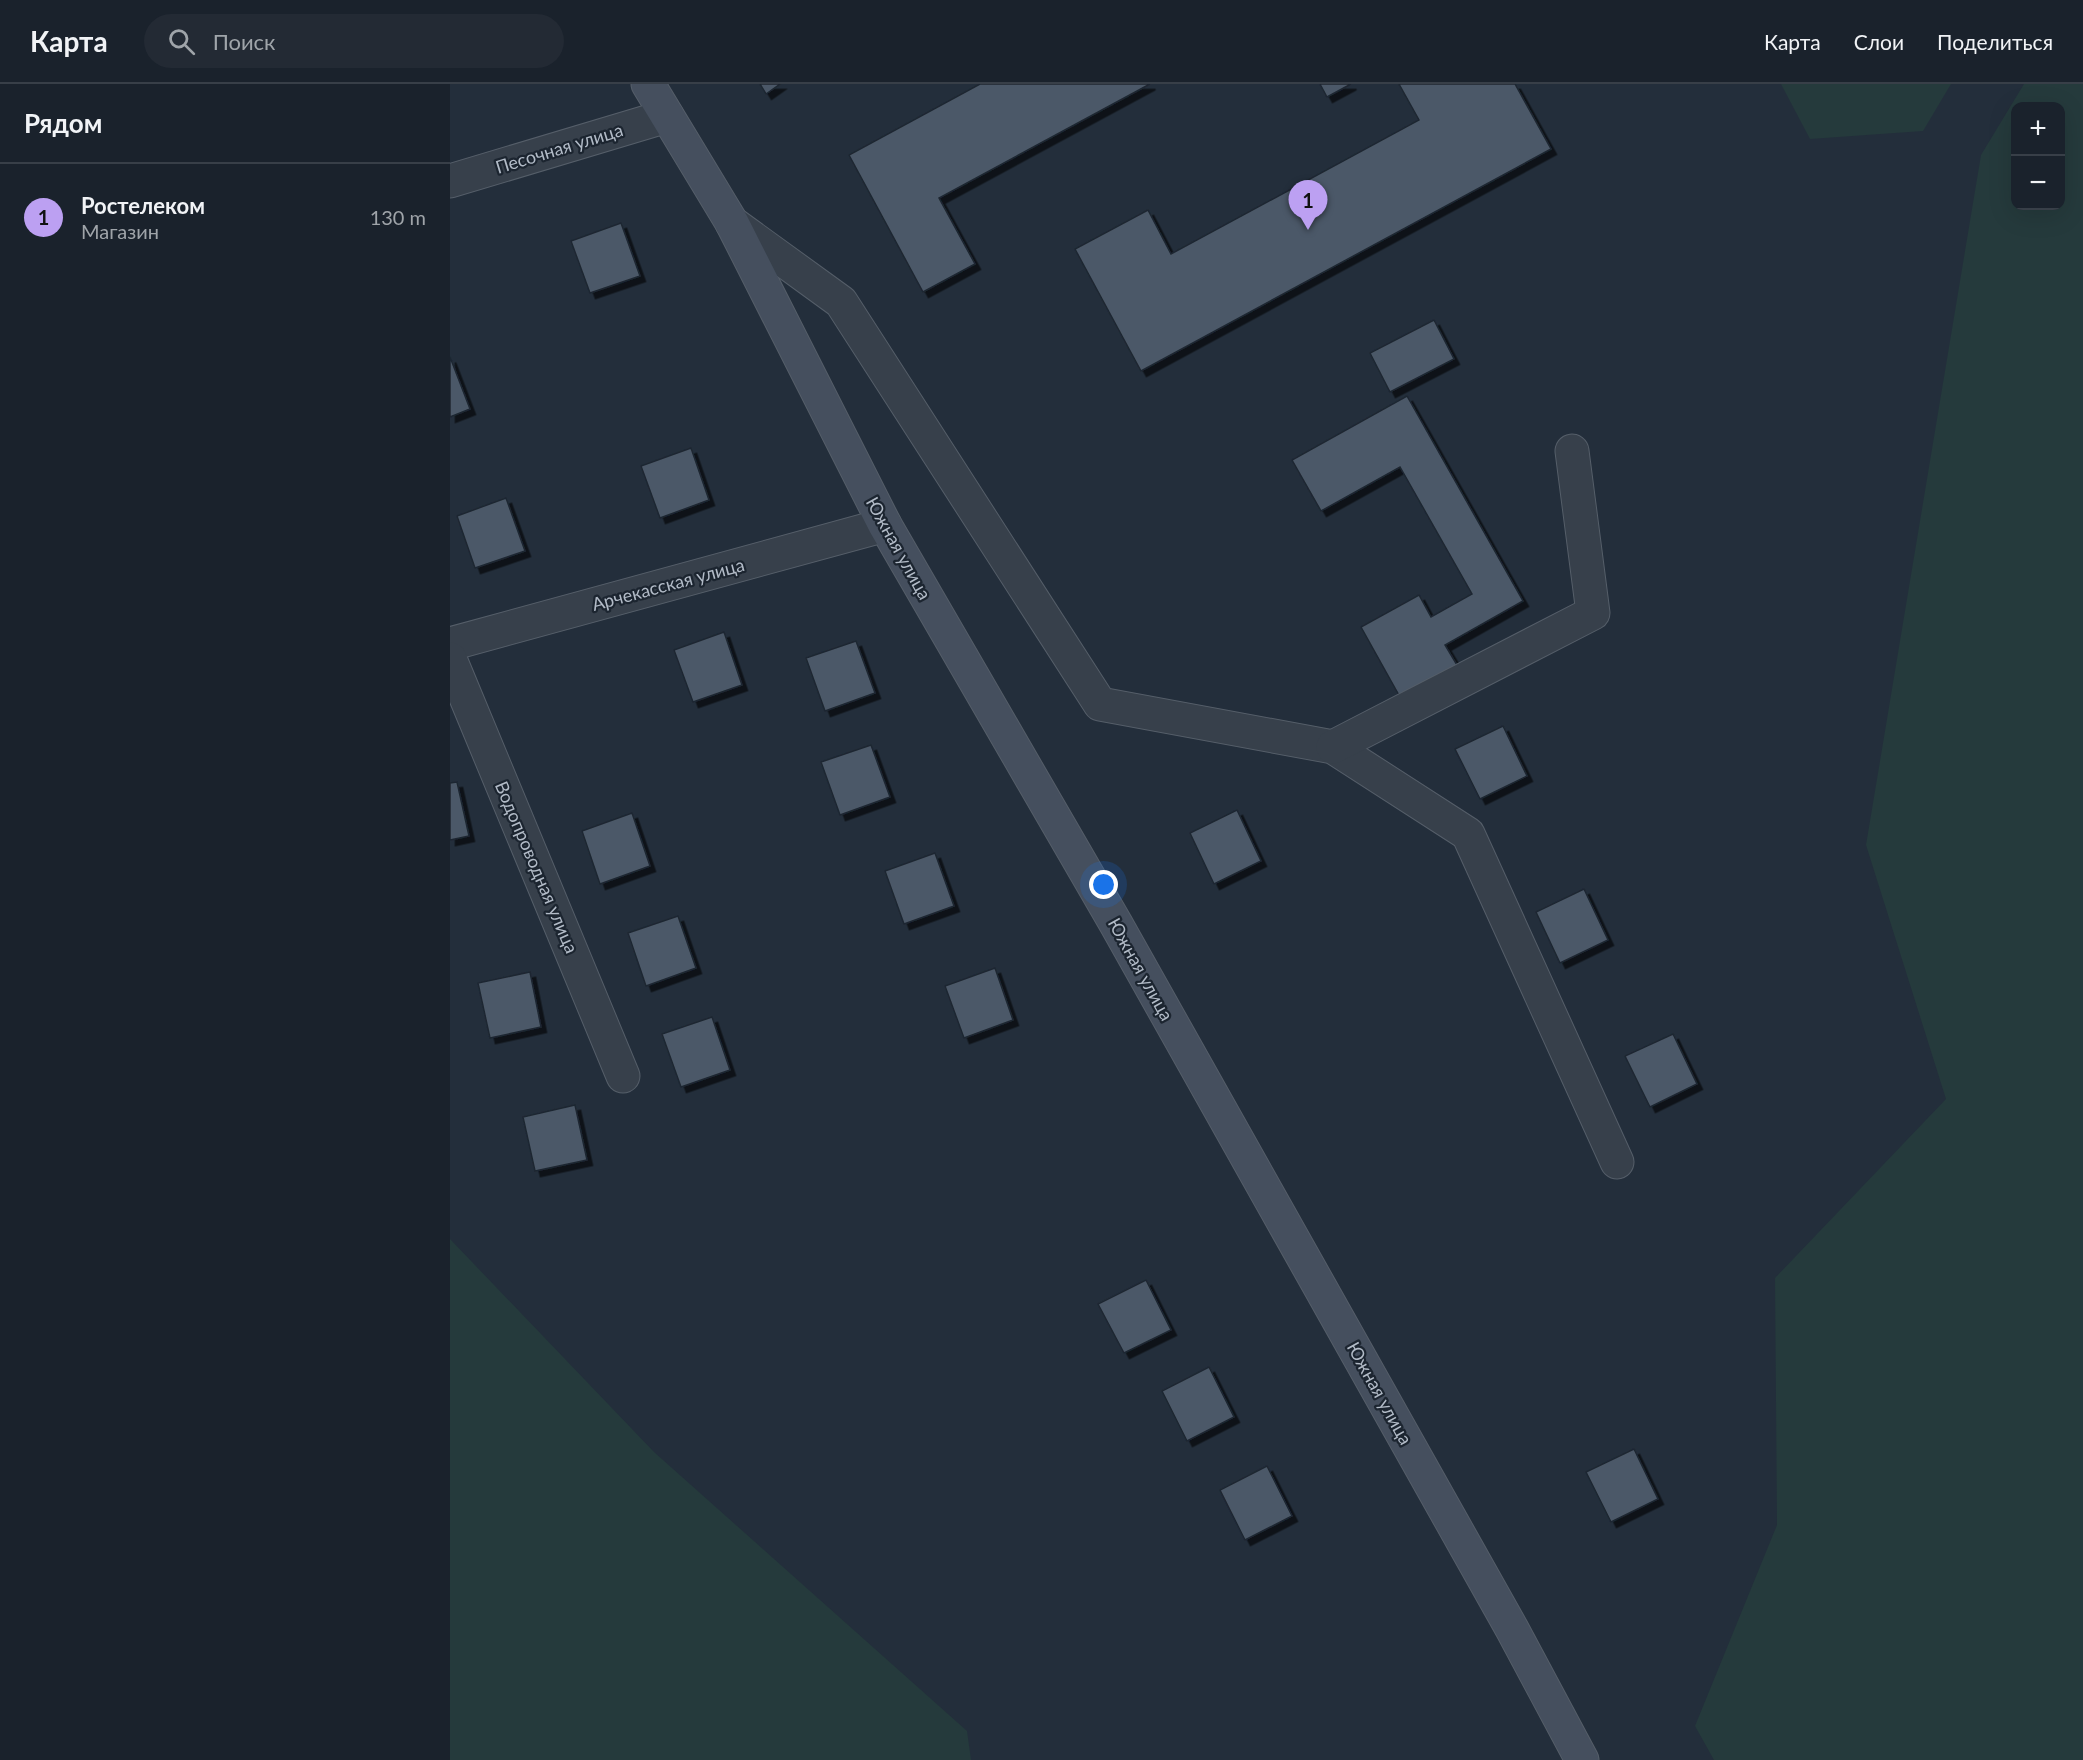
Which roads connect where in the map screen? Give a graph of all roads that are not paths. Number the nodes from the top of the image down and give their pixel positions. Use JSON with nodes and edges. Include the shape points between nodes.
{"nodes":[{"id":1,"x":648,"y":84,"type":"edge"},
{"id":2,"x":667,"y":116,"type":"junction"},
{"id":3,"x":450,"y":181,"type":"edge"},
{"id":4,"x":732,"y":223,"type":"junction"},
{"id":5,"x":1572,"y":451,"type":"dead end"},
{"id":6,"x":885,"y":525,"type":"junction"},
{"id":7,"x":450,"y":644,"type":"edge"},
{"id":8,"x":450,"y":659,"type":"edge"},
{"id":9,"x":1333,"y":747,"type":"junction"},
{"id":10,"x":623,"y":1076,"type":"dead end"},
{"id":11,"x":1617,"y":1162,"type":"dead end"},
{"id":12,"x":1582,"y":1760,"type":"edge"}],
"edges":[{"from":1,"to":2,"type":"street","name":"Южная улица"},
{"from":2,"to":3,"type":"street","name":"Песочная улица"},
{"from":2,"to":4,"type":"street","name":"Южная улица"},
{"from":4,"to":6,"type":"street","name":"Южная улица"},
{"from":4,"to":9,"type":"street","via":[[841,302],[1100,704]]},
{"from":5,"to":9,"type":"street","via":[[1593,613]]},
{"from":6,"to":7,"type":"street","name":"Арчекасская улица"},
{"from":6,"to":12,"type":"street","name":"Южная улица","via":[[1139,966]]},
{"from":8,"to":10,"type":"street","name":"Водопроводная улица"},
{"from":9,"to":11,"type":"street","via":[[1468,834]]}]}
